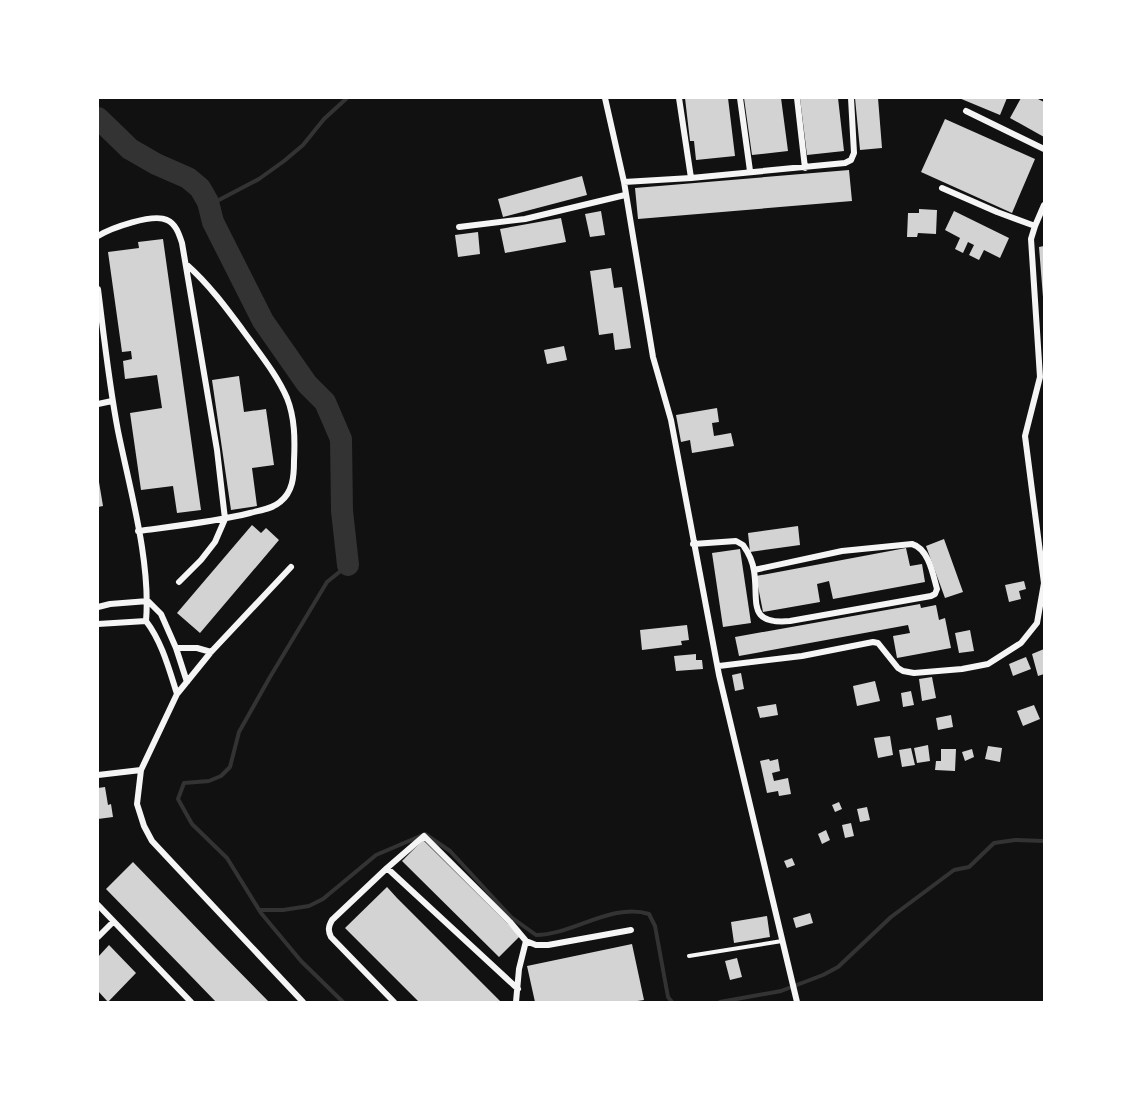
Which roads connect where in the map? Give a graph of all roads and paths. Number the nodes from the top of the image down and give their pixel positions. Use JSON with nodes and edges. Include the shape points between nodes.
{"nodes":[{"id":1,"x":605,"y":98,"type":"edge"},
{"id":2,"x":680,"y":98,"type":"edge"},
{"id":3,"x":740,"y":98,"type":"edge"},
{"id":4,"x":797,"y":98,"type":"edge"},
{"id":5,"x":851,"y":98,"type":"edge"},
{"id":6,"x":966,"y":111,"type":"dead end"},
{"id":7,"x":1044,"y":149,"type":"edge"},
{"id":8,"x":805,"y":168,"type":"junction"},
{"id":9,"x":750,"y":171,"type":"junction"},
{"id":10,"x":691,"y":178,"type":"junction"},
{"id":11,"x":624,"y":182,"type":"junction"},
{"id":12,"x":942,"y":188,"type":"dead end"},
{"id":13,"x":625,"y":195,"type":"junction"},
{"id":14,"x":1044,"y":205,"type":"edge"},
{"id":15,"x":1035,"y":226,"type":"junction"},
{"id":16,"x":459,"y":227,"type":"dead end"},
{"id":17,"x":98,"y":236,"type":"edge"},
{"id":18,"x":186,"y":264,"type":"junction"},
{"id":19,"x":98,"y":290,"type":"edge"},
{"id":20,"x":112,"y":401,"type":"junction"},
{"id":21,"x":98,"y":404,"type":"edge"},
{"id":22,"x":225,"y":519,"type":"junction"},
{"id":23,"x":138,"y":531,"type":"junction"},
{"id":24,"x":693,"y":544,"type":"junction"},
{"id":25,"x":291,"y":567,"type":"dead end"},
{"id":26,"x":754,"y":570,"type":"junction"},
{"id":27,"x":179,"y":582,"type":"dead end"},
{"id":28,"x":1044,"y":583,"type":"edge"},
{"id":29,"x":148,"y":601,"type":"junction"},
{"id":30,"x":98,"y":607,"type":"edge"},
{"id":31,"x":146,"y":621,"type":"junction"},
{"id":32,"x":98,"y":624,"type":"edge"},
{"id":33,"x":176,"y":648,"type":"junction"},
{"id":34,"x":211,"y":652,"type":"junction"},
{"id":35,"x":719,"y":666,"type":"junction"},
{"id":36,"x":187,"y":682,"type":"junction"},
{"id":37,"x":177,"y":694,"type":"junction"},
{"id":38,"x":141,"y":770,"type":"junction"},
{"id":39,"x":98,"y":775,"type":"edge"},
{"id":40,"x":387,"y":868,"type":"junction"},
{"id":41,"x":98,"y":905,"type":"edge"},
{"id":42,"x":113,"y":922,"type":"junction"},
{"id":43,"x":631,"y":930,"type":"dead end"},
{"id":44,"x":98,"y":937,"type":"edge"},
{"id":45,"x":526,"y":941,"type":"junction"},
{"id":46,"x":783,"y":941,"type":"junction"},
{"id":47,"x":689,"y":956,"type":"dead end"},
{"id":48,"x":518,"y":989,"type":"junction"},
{"id":49,"x":191,"y":1002,"type":"edge"},
{"id":50,"x":303,"y":1002,"type":"edge"},
{"id":51,"x":394,"y":1002,"type":"edge"},
{"id":52,"x":516,"y":1002,"type":"edge"},
{"id":53,"x":797,"y":1002,"type":"edge"}],
"edges":[{"from":1,"to":11,"type":"street"},
{"from":2,"to":10,"type":"street"},
{"from":3,"to":9,"type":"street"},
{"from":4,"to":8,"type":"street"},
{"from":5,"to":8,"type":"street","via":[[855,153],[851,160]]},
{"from":6,"to":7,"type":"street"},
{"from":8,"to":9,"type":"street"},
{"from":9,"to":10,"type":"street"},
{"from":10,"to":11,"type":"street"},
{"from":11,"to":13,"type":"street"},
{"from":12,"to":15,"type":"street"},
{"from":13,"to":16,"type":"street","via":[[525,219]]},
{"from":13,"to":24,"type":"street","via":[[653,357],[671,420]]},
{"from":14,"to":15,"type":"street"},
{"from":15,"to":28,"type":"street","via":[[1031,239],[1040,377],[1025,436]]},
{"from":17,"to":18,"type":"street","via":[[152,218],[167,220],[180,235]]},
{"from":18,"to":22,"type":"street"},
{"from":18,"to":22,"type":"street","via":[[214,292],[266,362],[287,398],[292,416],[295,441],[290,491],[278,504]]},
{"from":19,"to":20,"type":"street"},
{"from":20,"to":21,"type":"street"},
{"from":20,"to":23,"type":"street"},
{"from":22,"to":23,"type":"street"},
{"from":22,"to":27,"type":"street","via":[[215,542]]},
{"from":23,"to":29,"type":"street"},
{"from":24,"to":26,"type":"street","via":[[736,541],[743,544]]},
{"from":24,"to":35,"type":"street"},
{"from":25,"to":34,"type":"street"},
{"from":26,"to":26,"type":"street","via":[[842,551],[912,544],[926,557],[937,589],[931,596],[779,622],[760,616]]},
{"from":28,"to":35,"type":"street","via":[[1036,623],[1021,643],[988,664],[903,671],[873,642]]},
{"from":29,"to":30,"type":"street"},
{"from":29,"to":31,"type":"street"},
{"from":29,"to":33,"type":"street","via":[[161,614]]},
{"from":31,"to":32,"type":"street"},
{"from":31,"to":37,"type":"street","via":[[164,653]]},
{"from":33,"to":34,"type":"street"},
{"from":33,"to":36,"type":"street"},
{"from":34,"to":36,"type":"street"},
{"from":35,"to":46,"type":"street"},
{"from":36,"to":37,"type":"street"},
{"from":37,"to":38,"type":"street"},
{"from":38,"to":39,"type":"street"},
{"from":38,"to":50,"type":"street","via":[[137,804],[152,841]]},
{"from":40,"to":45,"type":"street","via":[[424,837]]},
{"from":40,"to":48,"type":"street"},
{"from":40,"to":51,"type":"street","via":[[332,920],[328,932]]},
{"from":41,"to":42,"type":"street"},
{"from":42,"to":44,"type":"street"},
{"from":42,"to":49,"type":"street"},
{"from":43,"to":45,"type":"street","via":[[548,945]]},
{"from":45,"to":48,"type":"street"},
{"from":46,"to":47,"type":"lane"},
{"from":46,"to":53,"type":"street"},
{"from":48,"to":52,"type":"street"}]}
